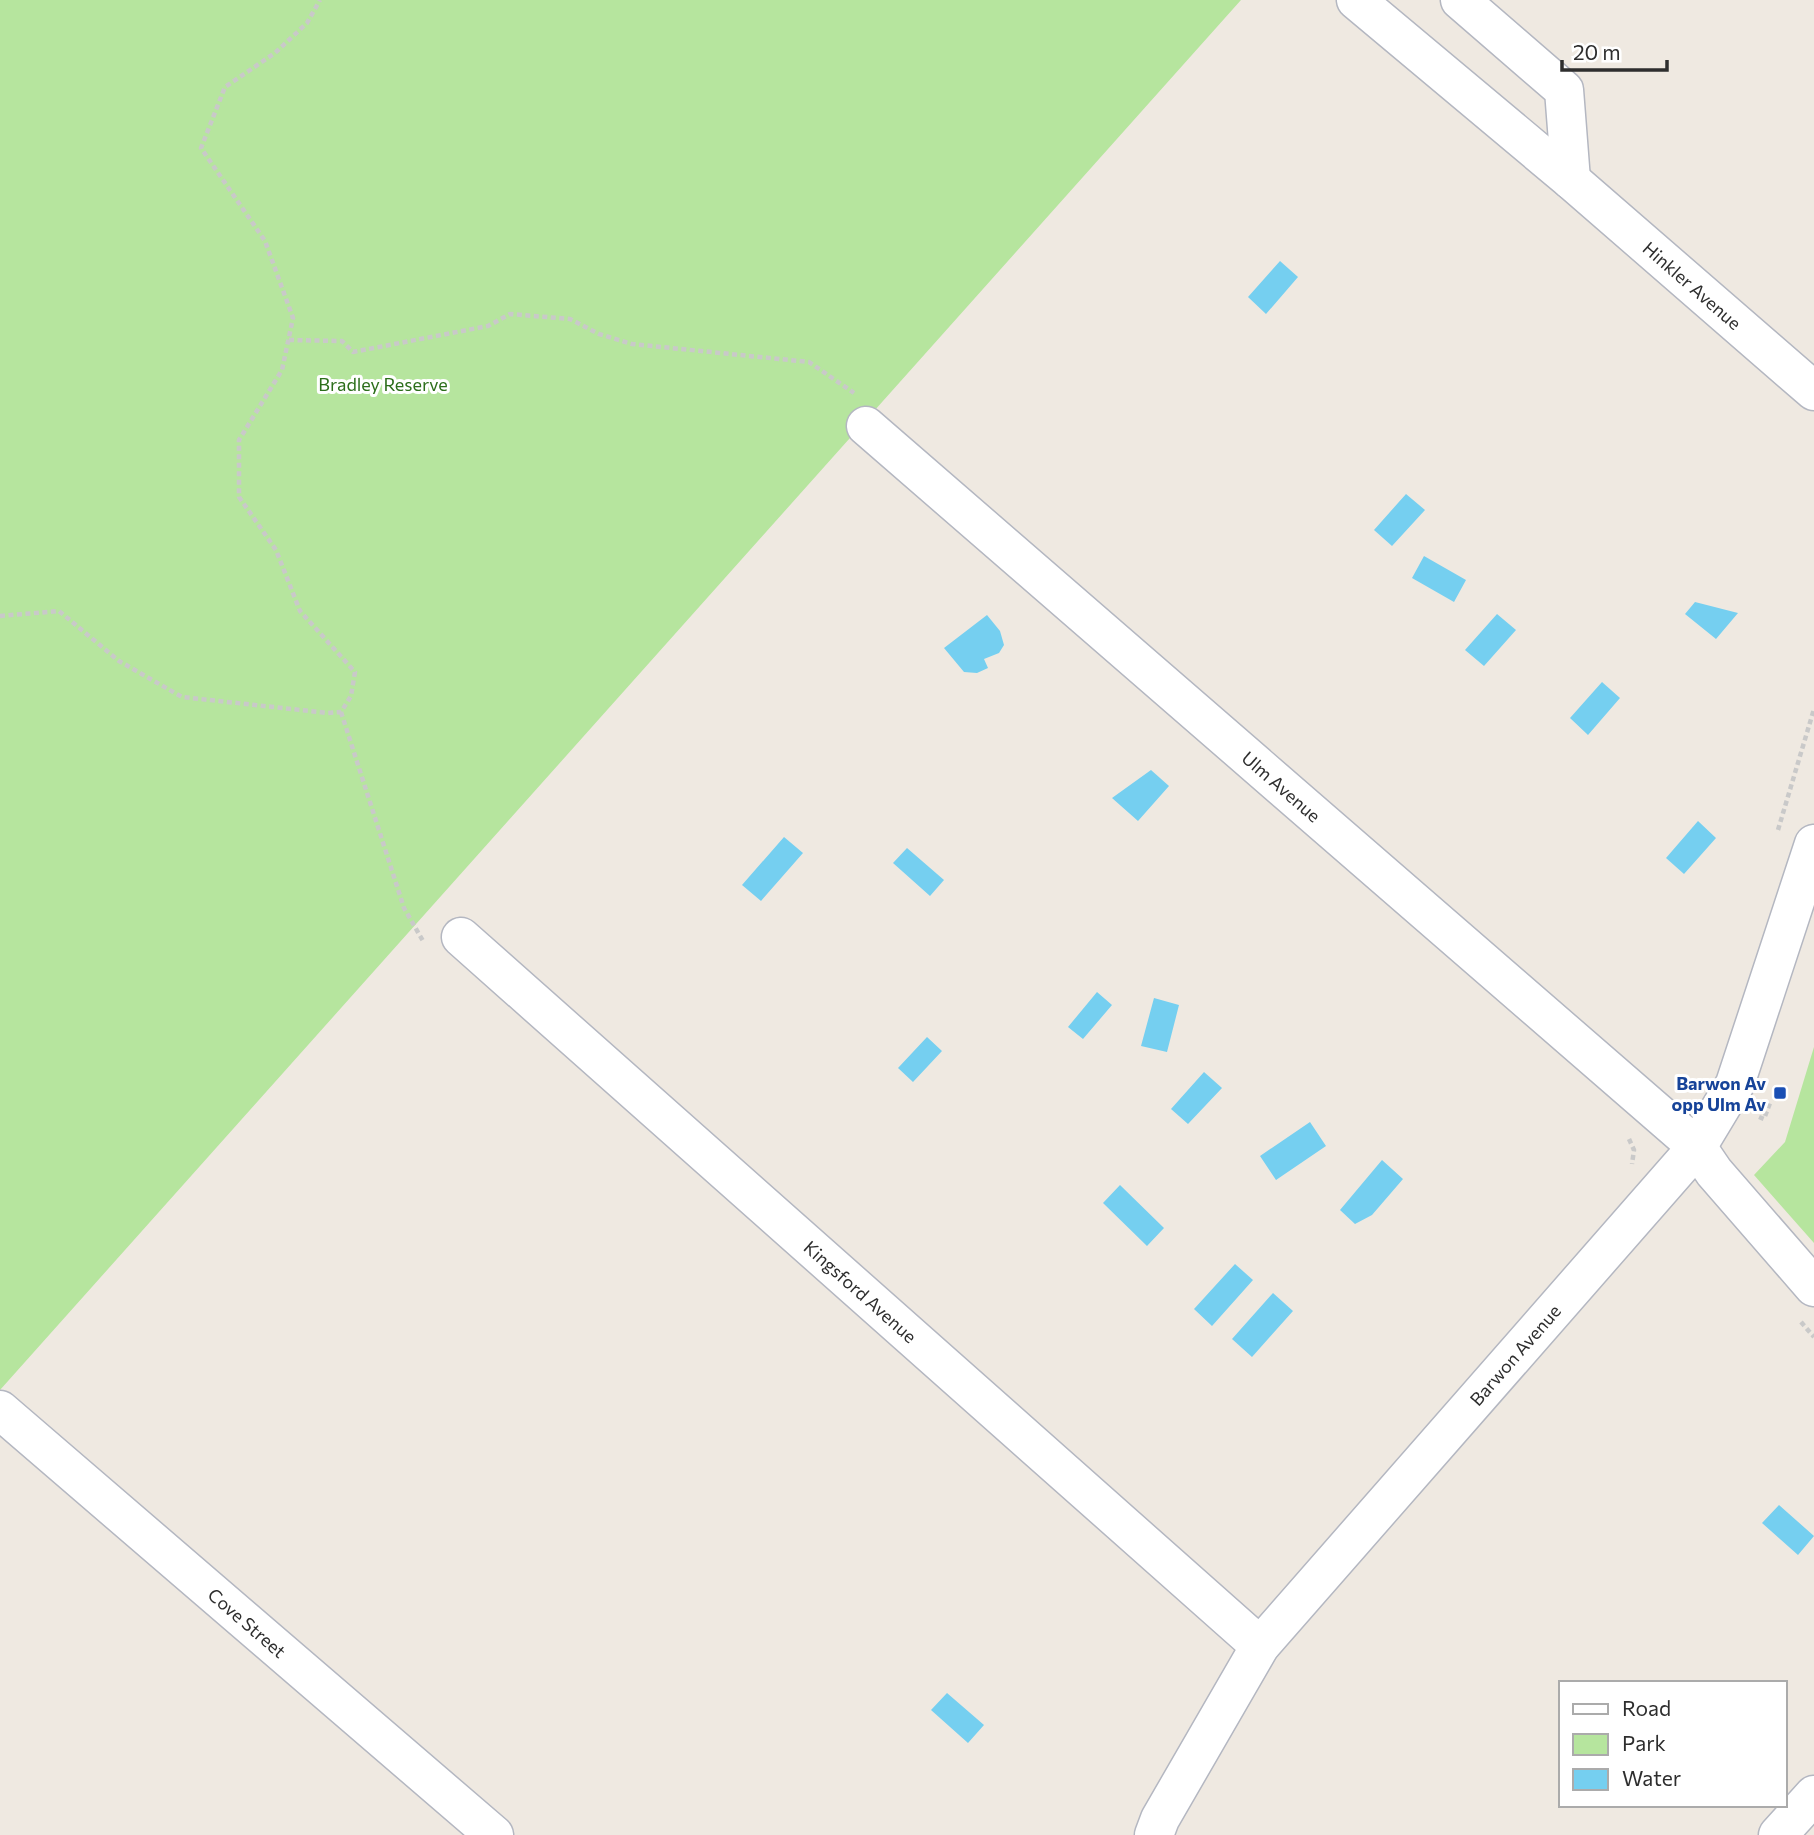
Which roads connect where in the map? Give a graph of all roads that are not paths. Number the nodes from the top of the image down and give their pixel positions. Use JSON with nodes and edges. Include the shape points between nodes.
{"nodes":[{"id":1,"x":1356,"y":0,"type":"edge"},
{"id":2,"x":1460,"y":0,"type":"edge"},
{"id":3,"x":1571,"y":180,"type":"junction"},
{"id":4,"x":1814,"y":391,"type":"edge"},
{"id":5,"x":866,"y":426,"type":"road end"},
{"id":6,"x":1814,"y":844,"type":"edge"},
{"id":7,"x":460,"y":937,"type":"road end"},
{"id":8,"x":1697,"y":1147,"type":"junction"},
{"id":9,"x":1814,"y":1287,"type":"edge"},
{"id":10,"x":0,"y":1410,"type":"edge"},
{"id":11,"x":1259,"y":1646,"type":"junction"},
{"id":12,"x":1814,"y":1795,"type":"edge"},
{"id":13,"x":494,"y":1835,"type":"edge"},
{"id":14,"x":1154,"y":1835,"type":"edge"},
{"id":15,"x":1778,"y":1835,"type":"edge"}],
"edges":[{"from":1,"to":3,"type":"street","name":"Hinkler Avenue"},
{"from":2,"to":3,"type":"street","via":[[1564,90]]},
{"from":3,"to":4,"type":"street","name":"Hinkler Avenue"},
{"from":5,"to":8,"type":"street","name":"Ulm Avenue"},
{"from":6,"to":8,"type":"street","name":"Barwon Avenue","via":[[1735,1084]]},
{"from":7,"to":11,"type":"street","name":"Kingsford Avenue"},
{"from":8,"to":9,"type":"street","name":"Ulm Avenue"},
{"from":8,"to":11,"type":"street","name":"Barwon Avenue"},
{"from":10,"to":13,"type":"street","name":"Cove Street"},
{"from":11,"to":14,"type":"street","name":"Barwon Avenue"},
{"from":12,"to":15,"type":"street"}]}
